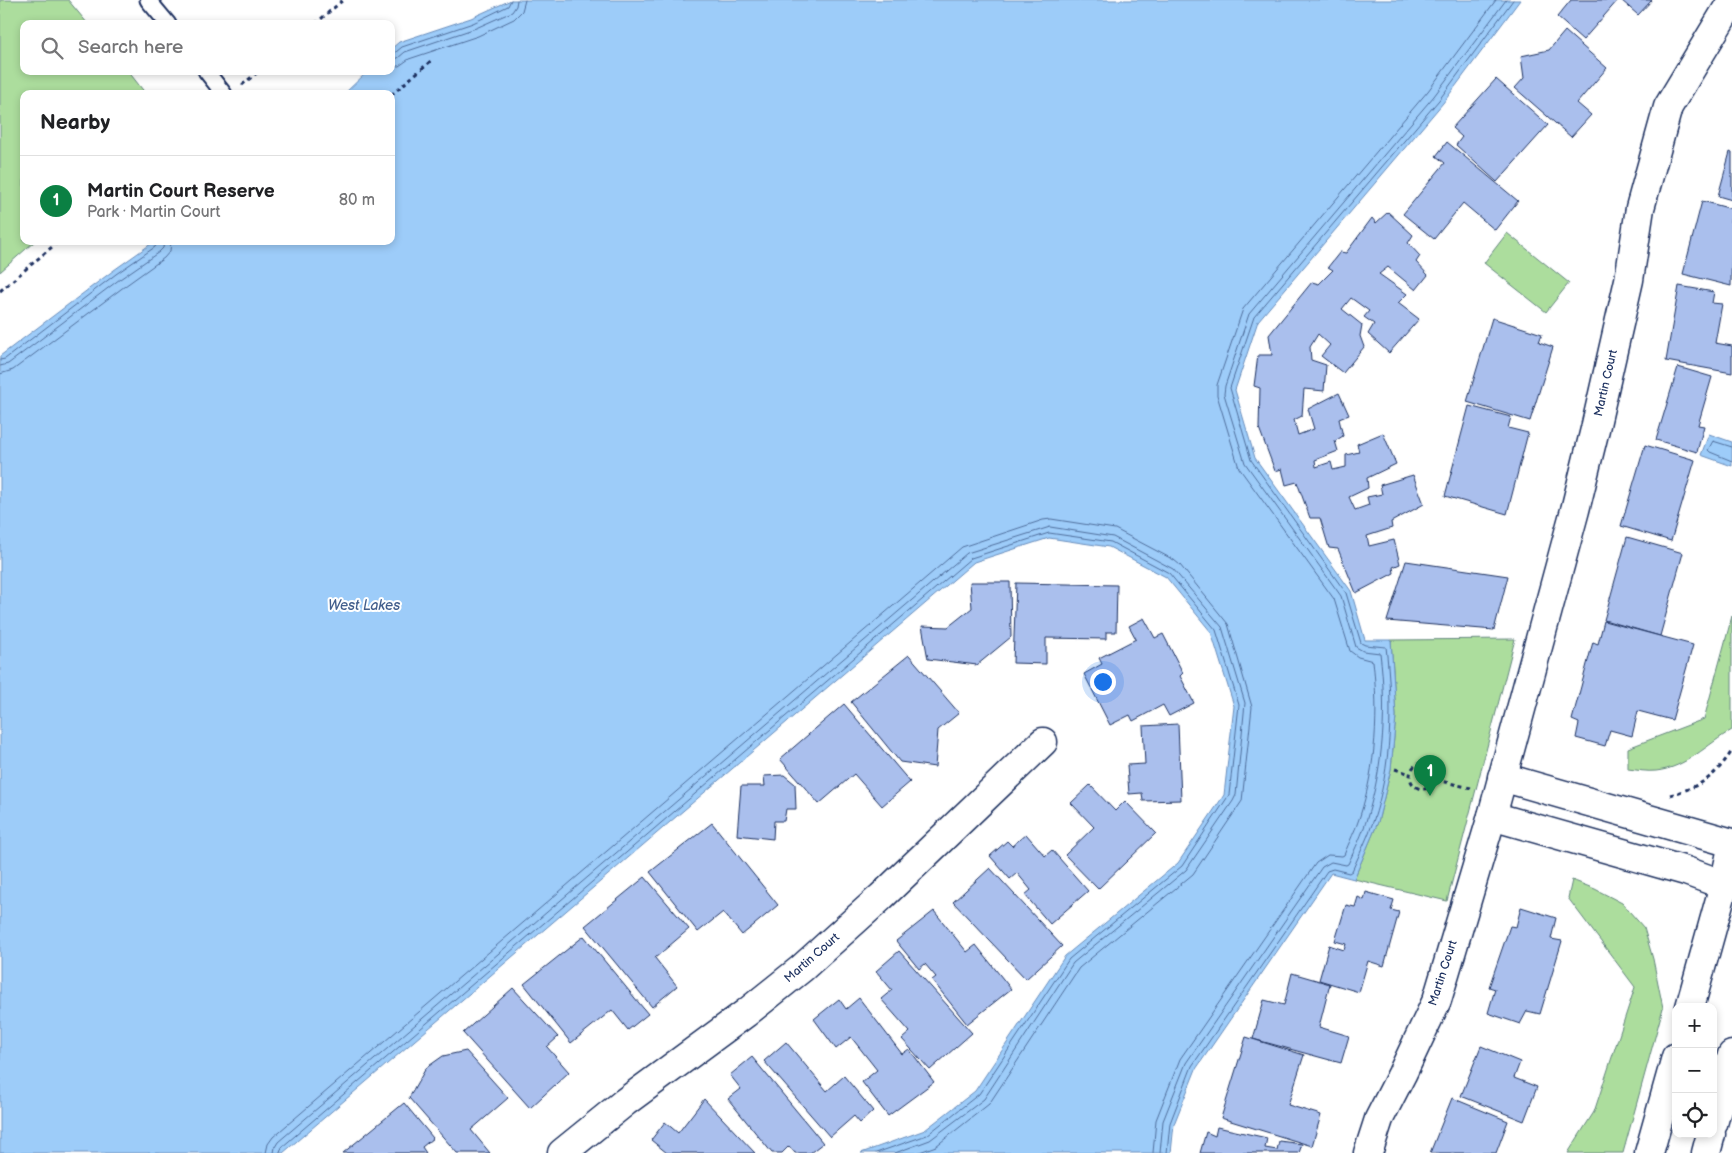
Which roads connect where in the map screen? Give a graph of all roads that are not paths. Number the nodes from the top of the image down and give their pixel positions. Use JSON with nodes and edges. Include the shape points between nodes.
{"nodes":[{"id":1,"x":148,"y":0,"type":"edge"},
{"id":2,"x":1732,"y":1,"type":"edge"},
{"id":3,"x":165,"y":20,"type":"edge"},
{"id":4,"x":209,"y":75,"type":"edge"},
{"id":5,"x":221,"y":90,"type":"edge"},
{"id":6,"x":1042,"y":742,"type":"dead end"},
{"id":7,"x":1502,"y":777,"type":"junction"},
{"id":8,"x":1492,"y":816,"type":"junction"},
{"id":9,"x":1732,"y":843,"type":"edge"},
{"id":10,"x":1732,"y":848,"type":"edge"},
{"id":11,"x":1728,"y":884,"type":"edge"},
{"id":12,"x":1691,"y":1003,"type":"edge"},
{"id":13,"x":1732,"y":1055,"type":"edge"},
{"id":14,"x":1672,"y":1071,"type":"edge"},
{"id":15,"x":1717,"y":1109,"type":"edge"},
{"id":16,"x":1710,"y":1138,"type":"edge"},
{"id":17,"x":562,"y":1153,"type":"edge"},
{"id":18,"x":1368,"y":1153,"type":"edge"},
{"id":19,"x":1649,"y":1153,"type":"edge"},
{"id":20,"x":1706,"y":1153,"type":"edge"}],
"edges":[{"from":1,"to":3,"type":"lane"},
{"from":2,"to":7,"type":"street","name":"Martin Court","via":[[1668,107],[1640,208],[1629,280],[1593,438]]},
{"from":4,"to":5,"type":"lane"},
{"from":6,"to":17,"type":"street","name":"Martin Court","via":[[801,969],[624,1102]]},
{"from":7,"to":8,"type":"street","name":"Martin Court"},
{"from":7,"to":9,"type":"street"},
{"from":8,"to":11,"type":"street"},
{"from":8,"to":18,"type":"street","name":"Martin Court","via":[[1437,1000],[1379,1119]]},
{"from":10,"to":11,"type":"street"},
{"from":11,"to":12,"type":"street"},
{"from":13,"to":15,"type":"street"},
{"from":14,"to":19,"type":"street"},
{"from":16,"to":20,"type":"street"}]}
